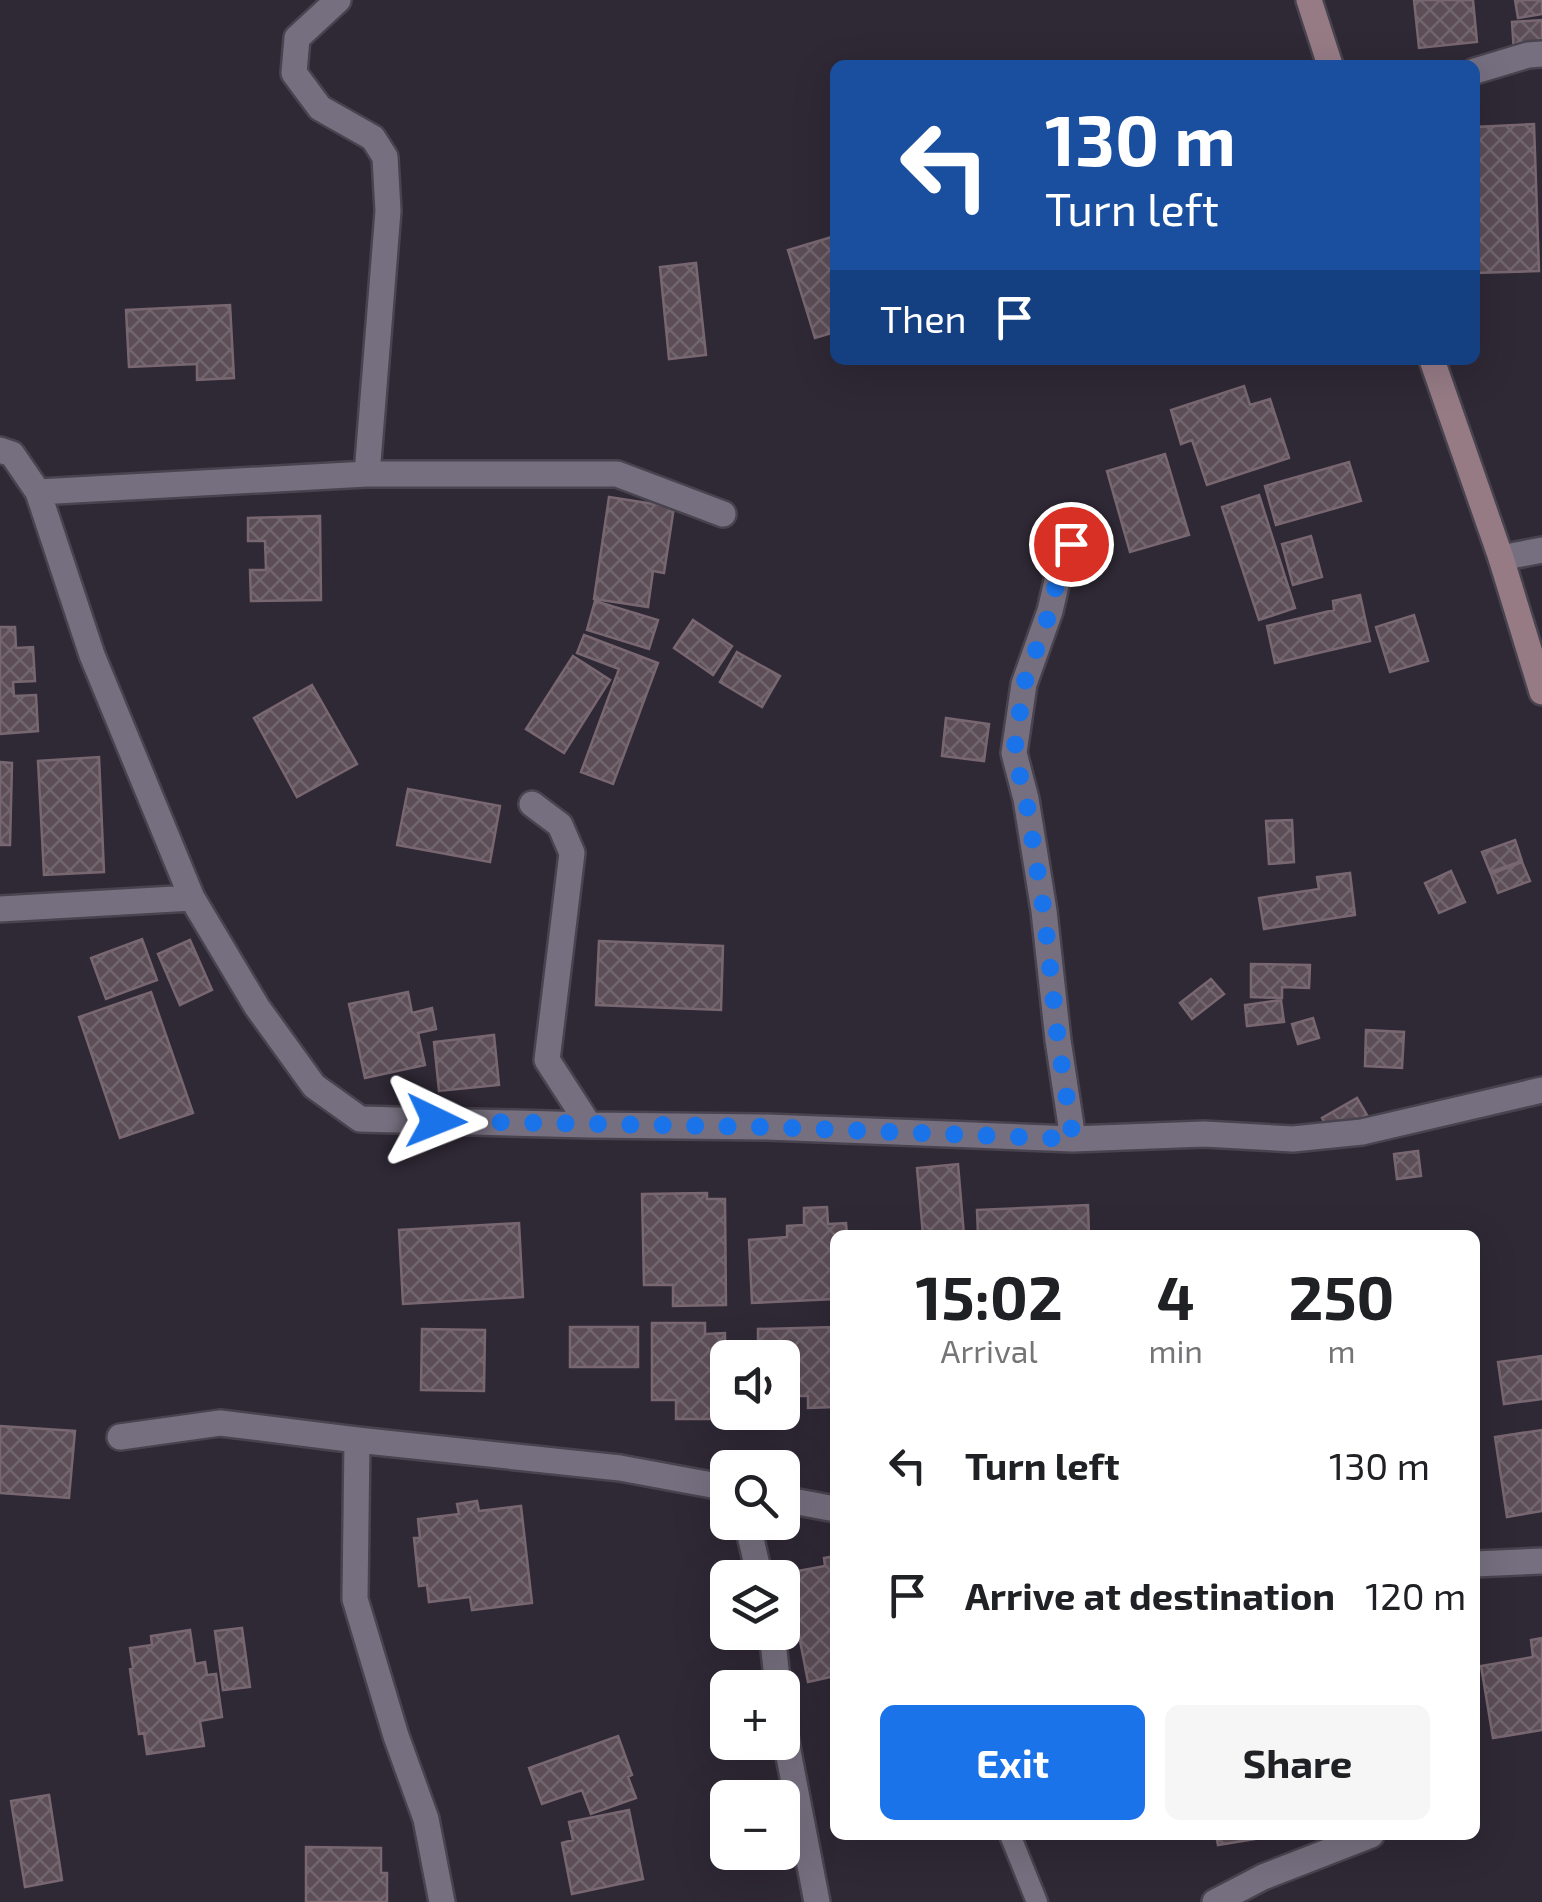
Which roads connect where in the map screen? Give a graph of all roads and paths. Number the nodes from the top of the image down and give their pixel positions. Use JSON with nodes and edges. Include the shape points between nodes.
{"nodes":[{"id":1,"x":338,"y":0,"type":"edge"},
{"id":2,"x":1310,"y":0,"type":"edge"},
{"id":3,"x":1542,"y":54,"type":"edge"},
{"id":4,"x":1328,"y":60,"type":"edge"},
{"id":5,"x":1480,"y":69,"type":"edge"},
{"id":6,"x":1434,"y":365,"type":"edge"},
{"id":7,"x":0,"y":450,"type":"edge"},
{"id":8,"x":366,"y":474,"type":"junction"},
{"id":9,"x":38,"y":492,"type":"junction"},
{"id":10,"x":723,"y":514,"type":"dead end"},
{"id":11,"x":1071,"y":544,"type":"dead end"},
{"id":12,"x":1542,"y":550,"type":"edge"},
{"id":13,"x":1501,"y":558,"type":"junction"},
{"id":14,"x":1542,"y":692,"type":"edge"},
{"id":15,"x":532,"y":804,"type":"dead end"},
{"id":16,"x":192,"y":898,"type":"junction"},
{"id":17,"x":0,"y":909,"type":"edge"},
{"id":18,"x":1542,"y":1090,"type":"edge"},
{"id":19,"x":588,"y":1125,"type":"junction"},
{"id":20,"x":1073,"y":1139,"type":"junction"},
{"id":21,"x":120,"y":1437,"type":"dead end"},
{"id":22,"x":356,"y":1440,"type":"junction"},
{"id":23,"x":710,"y":1485,"type":"edge"},
{"id":24,"x":800,"y":1503,"type":"edge"},
{"id":25,"x":830,"y":1509,"type":"edge"},
{"id":26,"x":1542,"y":1561,"type":"edge"},
{"id":27,"x":1480,"y":1564,"type":"edge"},
{"id":28,"x":790,"y":1760,"type":"edge"},
{"id":29,"x":1012,"y":1840,"type":"edge"},
{"id":30,"x":1358,"y":1840,"type":"edge"},
{"id":31,"x":442,"y":1902,"type":"edge"},
{"id":32,"x":817,"y":1902,"type":"edge"},
{"id":33,"x":1037,"y":1902,"type":"edge"},
{"id":34,"x":1215,"y":1902,"type":"edge"}],
"edges":[{"from":1,"to":8,"type":"street","via":[[297,38],[294,73],[320,108],[373,138],[385,157],[388,211]]},
{"from":2,"to":4,"type":"street"},
{"from":3,"to":5,"type":"street"},
{"from":6,"to":13,"type":"street"},
{"from":7,"to":9,"type":"street","via":[[12,454]]},
{"from":8,"to":9,"type":"street"},
{"from":8,"to":10,"type":"street","via":[[618,474]]},
{"from":9,"to":16,"type":"street","via":[[92,655]]},
{"from":11,"to":20,"type":"street","via":[[1024,684],[1014,753],[1044,912]]},
{"from":12,"to":13,"type":"street"},
{"from":13,"to":14,"type":"street"},
{"from":15,"to":19,"type":"street","via":[[560,826],[572,853],[547,1060]]},
{"from":16,"to":17,"type":"street"},
{"from":16,"to":19,"type":"street","via":[[314,1086],[360,1119]]},
{"from":18,"to":20,"type":"street","via":[[1362,1132],[1293,1139]]},
{"from":19,"to":20,"type":"street"},
{"from":21,"to":22,"type":"street","via":[[220,1423]]},
{"from":22,"to":23,"type":"street","via":[[620,1468]]},
{"from":22,"to":31,"type":"street","via":[[356,1599],[426,1819]]},
{"from":24,"to":25,"type":"street"},
{"from":26,"to":27,"type":"street"},
{"from":28,"to":32,"type":"street"},
{"from":29,"to":33,"type":"lane"},
{"from":30,"to":34,"type":"street"}]}
